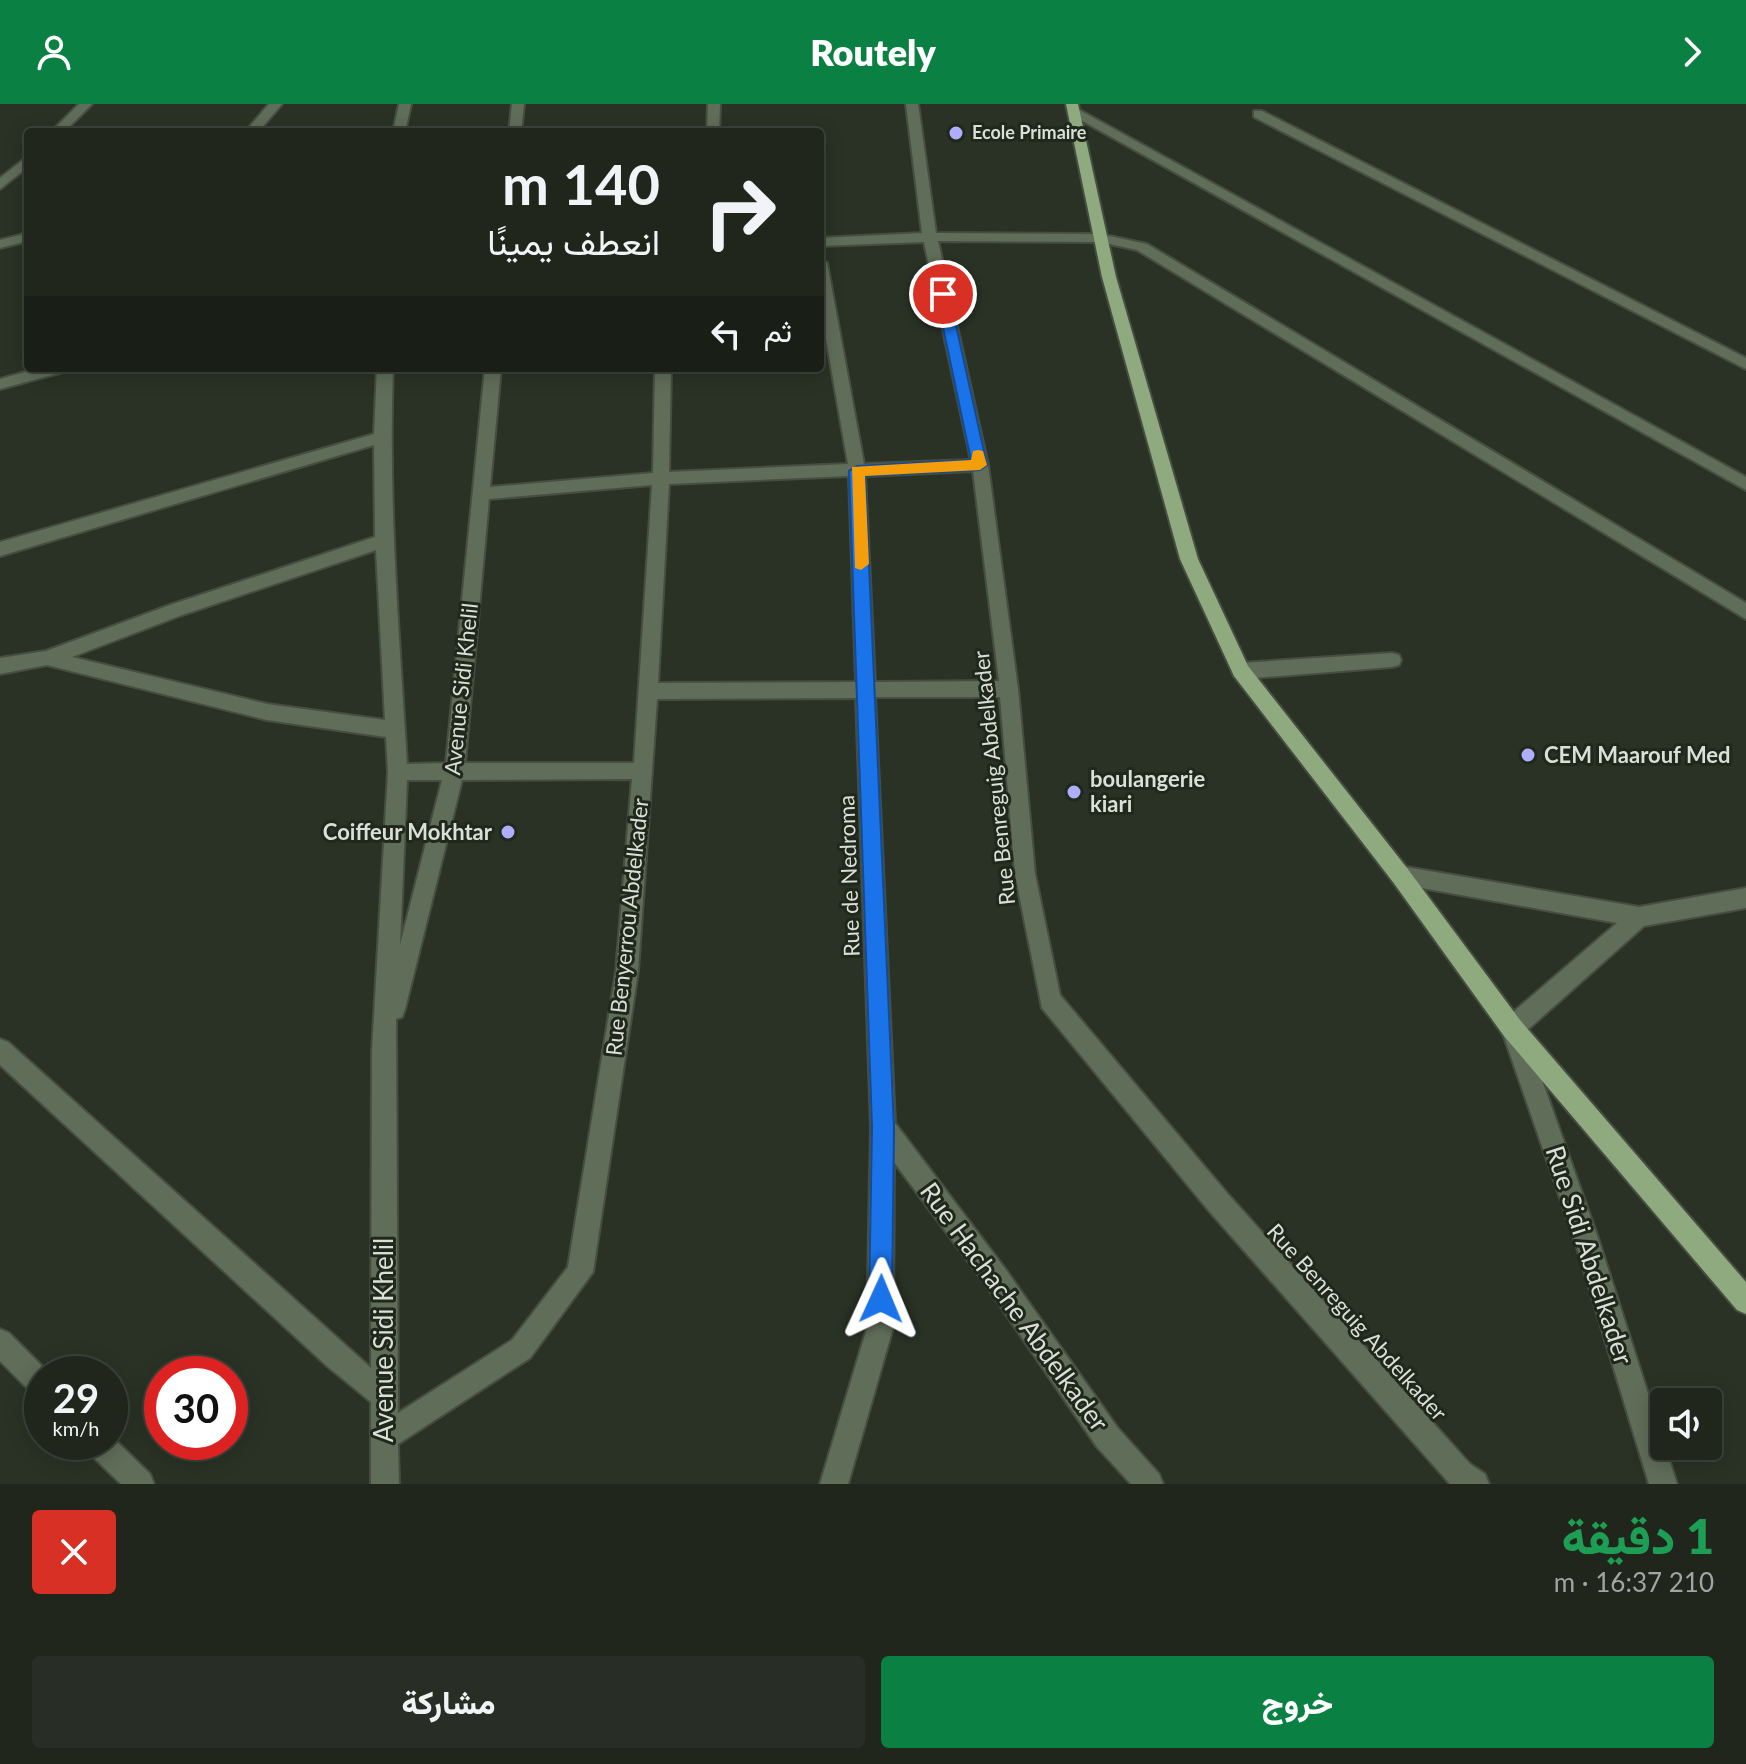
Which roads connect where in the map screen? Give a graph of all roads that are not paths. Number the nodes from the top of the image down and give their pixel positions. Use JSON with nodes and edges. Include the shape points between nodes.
{"nodes":[{"id":1,"x":86,"y":104,"type":"edge"},
{"id":2,"x":276,"y":104,"type":"edge"},
{"id":3,"x":405,"y":104,"type":"edge"},
{"id":4,"x":518,"y":104,"type":"edge"},
{"id":5,"x":714,"y":104,"type":"edge"},
{"id":6,"x":912,"y":104,"type":"edge"},
{"id":7,"x":1073,"y":108,"type":"edge"},
{"id":8,"x":1258,"y":114,"type":"dead end"},
{"id":9,"x":61,"y":128,"type":"edge"},
{"id":10,"x":255,"y":128,"type":"edge"},
{"id":11,"x":400,"y":128,"type":"edge"},
{"id":12,"x":515,"y":128,"type":"edge"},
{"id":13,"x":713,"y":128,"type":"edge"},
{"id":14,"x":24,"y":164,"type":"edge"},
{"id":15,"x":0,"y":185,"type":"edge"},
{"id":16,"x":930,"y":237,"type":"junction"},
{"id":17,"x":24,"y":238,"type":"edge"},
{"id":18,"x":1100,"y":238,"type":"junction"},
{"id":19,"x":824,"y":242,"type":"edge"},
{"id":20,"x":0,"y":244,"type":"edge"},
{"id":21,"x":824,"y":285,"type":"edge"},
{"id":22,"x":1746,"y":364,"type":"edge"},
{"id":23,"x":44,"y":372,"type":"edge"},
{"id":24,"x":385,"y":372,"type":"edge"},
{"id":25,"x":493,"y":372,"type":"edge"},
{"id":26,"x":663,"y":372,"type":"edge"},
{"id":27,"x":0,"y":384,"type":"edge"},
{"id":28,"x":382,"y":437,"type":"junction"},
{"id":29,"x":980,"y":465,"type":"junction"},
{"id":30,"x":857,"y":471,"type":"junction"},
{"id":31,"x":661,"y":478,"type":"junction"},
{"id":32,"x":1746,"y":484,"type":"edge"},
{"id":33,"x":481,"y":494,"type":"junction"},
{"id":34,"x":384,"y":541,"type":"junction"},
{"id":35,"x":0,"y":549,"type":"edge"},
{"id":36,"x":1746,"y":612,"type":"edge"},
{"id":37,"x":47,"y":658,"type":"junction"},
{"id":38,"x":1392,"y":660,"type":"dead end"},
{"id":39,"x":0,"y":666,"type":"edge"},
{"id":40,"x":1241,"y":671,"type":"junction"},
{"id":41,"x":865,"y":689,"type":"junction"},
{"id":42,"x":1009,"y":689,"type":"junction"},
{"id":43,"x":648,"y":691,"type":"junction"},
{"id":44,"x":397,"y":730,"type":"junction"},
{"id":45,"x":455,"y":769,"type":"junction"},
{"id":46,"x":643,"y":771,"type":"junction"},
{"id":47,"x":398,"y":772,"type":"junction"},
{"id":48,"x":1400,"y":875,"type":"junction"},
{"id":49,"x":1746,"y":898,"type":"edge"},
{"id":50,"x":1639,"y":917,"type":"junction"},
{"id":51,"x":1512,"y":1028,"type":"junction"},
{"id":52,"x":0,"y":1050,"type":"edge"},
{"id":53,"x":383,"y":1051,"type":"junction"},
{"id":54,"x":883,"y":1127,"type":"junction"},
{"id":55,"x":1746,"y":1301,"type":"edge"},
{"id":56,"x":0,"y":1342,"type":"edge"},
{"id":57,"x":24,"y":1367,"type":"edge"},
{"id":58,"x":384,"y":1395,"type":"junction"},
{"id":59,"x":385,"y":1437,"type":"junction"},
{"id":60,"x":1107,"y":1437,"type":"junction"},
{"id":61,"x":116,"y":1460,"type":"edge"},
{"id":62,"x":140,"y":1484,"type":"edge"},
{"id":63,"x":385,"y":1484,"type":"edge"},
{"id":64,"x":834,"y":1484,"type":"edge"},
{"id":65,"x":1132,"y":1484,"type":"edge"},
{"id":66,"x":1149,"y":1484,"type":"edge"},
{"id":67,"x":1475,"y":1484,"type":"edge"},
{"id":68,"x":1663,"y":1484,"type":"edge"}],
"edges":[{"from":1,"to":9,"type":"street"},
{"from":2,"to":10,"type":"street"},
{"from":3,"to":11,"type":"street"},
{"from":4,"to":12,"type":"street"},
{"from":5,"to":13,"type":"street"},
{"from":6,"to":16,"type":"street","name":"Rue Benreguig Abdelkader"},
{"from":7,"to":18,"type":"main road"},
{"from":7,"to":32,"type":"street"},
{"from":8,"to":22,"type":"street"},
{"from":14,"to":15,"type":"street"},
{"from":16,"to":18,"type":"street"},
{"from":16,"to":19,"type":"street"},
{"from":16,"to":29,"type":"street","name":"Rue Benreguig Abdelkader"},
{"from":17,"to":20,"type":"street"},
{"from":18,"to":36,"type":"street","via":[[1142,247]]},
{"from":18,"to":40,"type":"main road","via":[[1189,559]]},
{"from":21,"to":30,"type":"street","name":"Rue de Nedroma"},
{"from":23,"to":27,"type":"street"},
{"from":24,"to":28,"type":"street","name":"Avenue Sidi Khelil"},
{"from":25,"to":33,"type":"street","name":"Avenue Sidi Khelil"},
{"from":26,"to":31,"type":"street","name":"Rue Benyerrou Abdelkader"},
{"from":28,"to":34,"type":"street","name":"Avenue Sidi Khelil"},
{"from":28,"to":35,"type":"street"},
{"from":29,"to":30,"type":"street"},
{"from":29,"to":42,"type":"street","name":"Rue Benreguig Abdelkader"},
{"from":30,"to":31,"type":"street"},
{"from":30,"to":41,"type":"street","name":"Rue de Nedroma"},
{"from":31,"to":33,"type":"street"},
{"from":31,"to":43,"type":"street","name":"Rue Benyerrou Abdelkader"},
{"from":33,"to":45,"type":"street","name":"Avenue Sidi Khelil"},
{"from":34,"to":37,"type":"street"},
{"from":34,"to":44,"type":"street","name":"Avenue Sidi Khelil"},
{"from":37,"to":39,"type":"street"},
{"from":37,"to":44,"type":"street","via":[[267,712]]},
{"from":38,"to":40,"type":"street"},
{"from":40,"to":48,"type":"main road"},
{"from":41,"to":42,"type":"street"},
{"from":41,"to":43,"type":"street"},
{"from":41,"to":54,"type":"street","name":"Rue de Nedroma"},
{"from":42,"to":67,"type":"street","name":"Rue Benreguig Abdelkader","via":[[1025,874],[1050,1000],[1218,1202],[1460,1474]]},
{"from":43,"to":46,"type":"street","name":"Rue Benyerrou Abdelkader"},
{"from":44,"to":47,"type":"street","name":"Avenue Sidi Khelil"},
{"from":45,"to":46,"type":"street"},
{"from":45,"to":47,"type":"street"},
{"from":45,"to":53,"type":"street","name":"Avenue Sidi Khelil"},
{"from":46,"to":59,"type":"street","name":"Rue Benyerrou Abdelkader","via":[[627,971],[580,1272],[521,1349]]},
{"from":47,"to":53,"type":"street","name":"Avenue Sidi Khelil"},
{"from":48,"to":50,"type":"street"},
{"from":48,"to":51,"type":"main road"},
{"from":49,"to":50,"type":"street"},
{"from":50,"to":51,"type":"street"},
{"from":51,"to":55,"type":"main road"},
{"from":51,"to":68,"type":"street","name":"Rue Sidi Abdelkader","via":[[1587,1241]]},
{"from":52,"to":58,"type":"street"},
{"from":53,"to":58,"type":"street","name":"Avenue Sidi Khelil"},
{"from":54,"to":60,"type":"street","name":"Rue Hachache Abdelkader"},
{"from":54,"to":64,"type":"street","name":"Rue de Nedroma","via":[[880,1328]]},
{"from":56,"to":57,"type":"street"},
{"from":58,"to":59,"type":"street","name":"Avenue Sidi Khelil"},
{"from":59,"to":63,"type":"street","name":"Avenue Sidi Khelil"},
{"from":60,"to":65,"type":"street"},
{"from":60,"to":66,"type":"street","name":"Rue Hachache Abdelkader"},
{"from":61,"to":62,"type":"street"}]}
